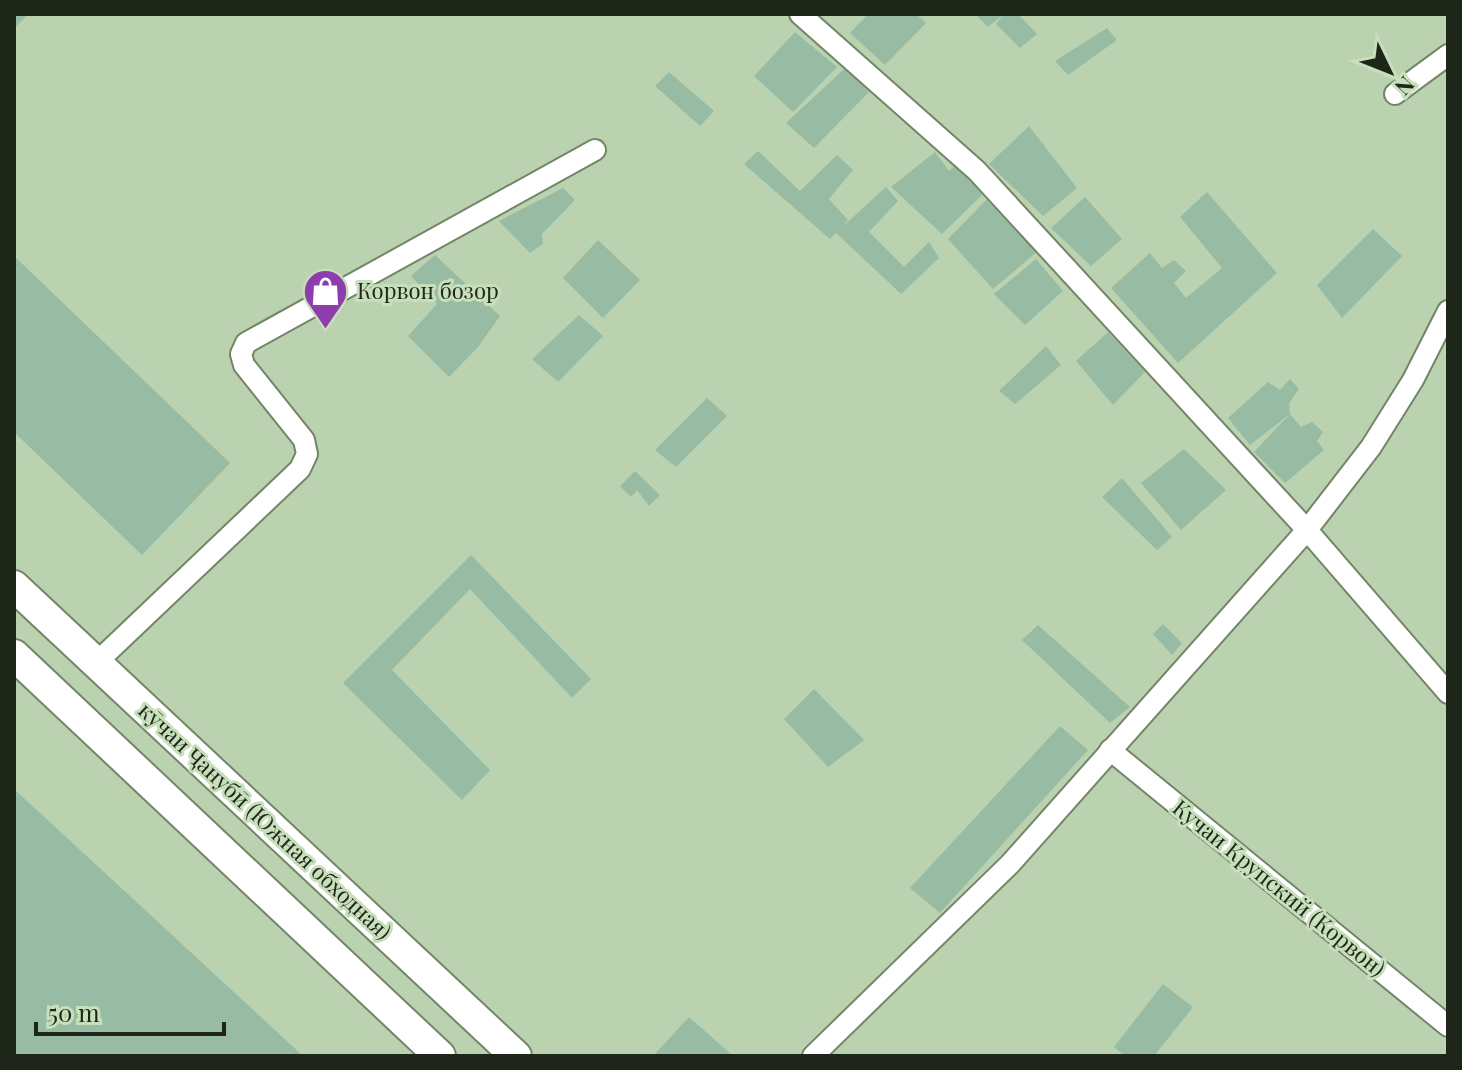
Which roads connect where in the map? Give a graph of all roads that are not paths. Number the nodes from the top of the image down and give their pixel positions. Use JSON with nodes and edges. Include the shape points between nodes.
{"nodes":[{"id":1,"x":800,"y":14,"type":"edge"},
{"id":2,"x":1448,"y":55,"type":"edge"},
{"id":3,"x":1395,"y":94,"type":"dead end"},
{"id":4,"x":595,"y":150,"type":"dead end"},
{"id":5,"x":1448,"y":311,"type":"edge"},
{"id":6,"x":1307,"y":530,"type":"junction"},
{"id":7,"x":14,"y":586,"type":"edge"},
{"id":8,"x":14,"y":655,"type":"edge"},
{"id":9,"x":96,"y":663,"type":"junction"},
{"id":10,"x":1448,"y":693,"type":"edge"},
{"id":11,"x":1110,"y":750,"type":"junction"},
{"id":12,"x":1448,"y":1026,"type":"edge"},
{"id":13,"x":440,"y":1056,"type":"edge"},
{"id":14,"x":516,"y":1056,"type":"edge"},
{"id":15,"x":813,"y":1056,"type":"edge"}],
"edges":[{"from":1,"to":6,"type":"street","via":[[977,171]]},
{"from":2,"to":3,"type":"street"},
{"from":4,"to":9,"type":"street","via":[[246,343],[244,365],[304,440],[307,454],[300,469]]},
{"from":5,"to":6,"type":"street","via":[[1371,447]]},
{"from":6,"to":10,"type":"street"},
{"from":6,"to":11,"type":"street"},
{"from":7,"to":9,"type":"main road","name":"кӯчаи Ҷанубӣ (Южная обходная)"},
{"from":8,"to":13,"type":"main road"},
{"from":9,"to":14,"type":"main road","name":"кӯчаи Ҷанубӣ (Южная обходная)"},
{"from":11,"to":12,"type":"street","name":"Кучаи Крупский (Корвон)"},
{"from":11,"to":15,"type":"street","via":[[1010,864]]}]}
